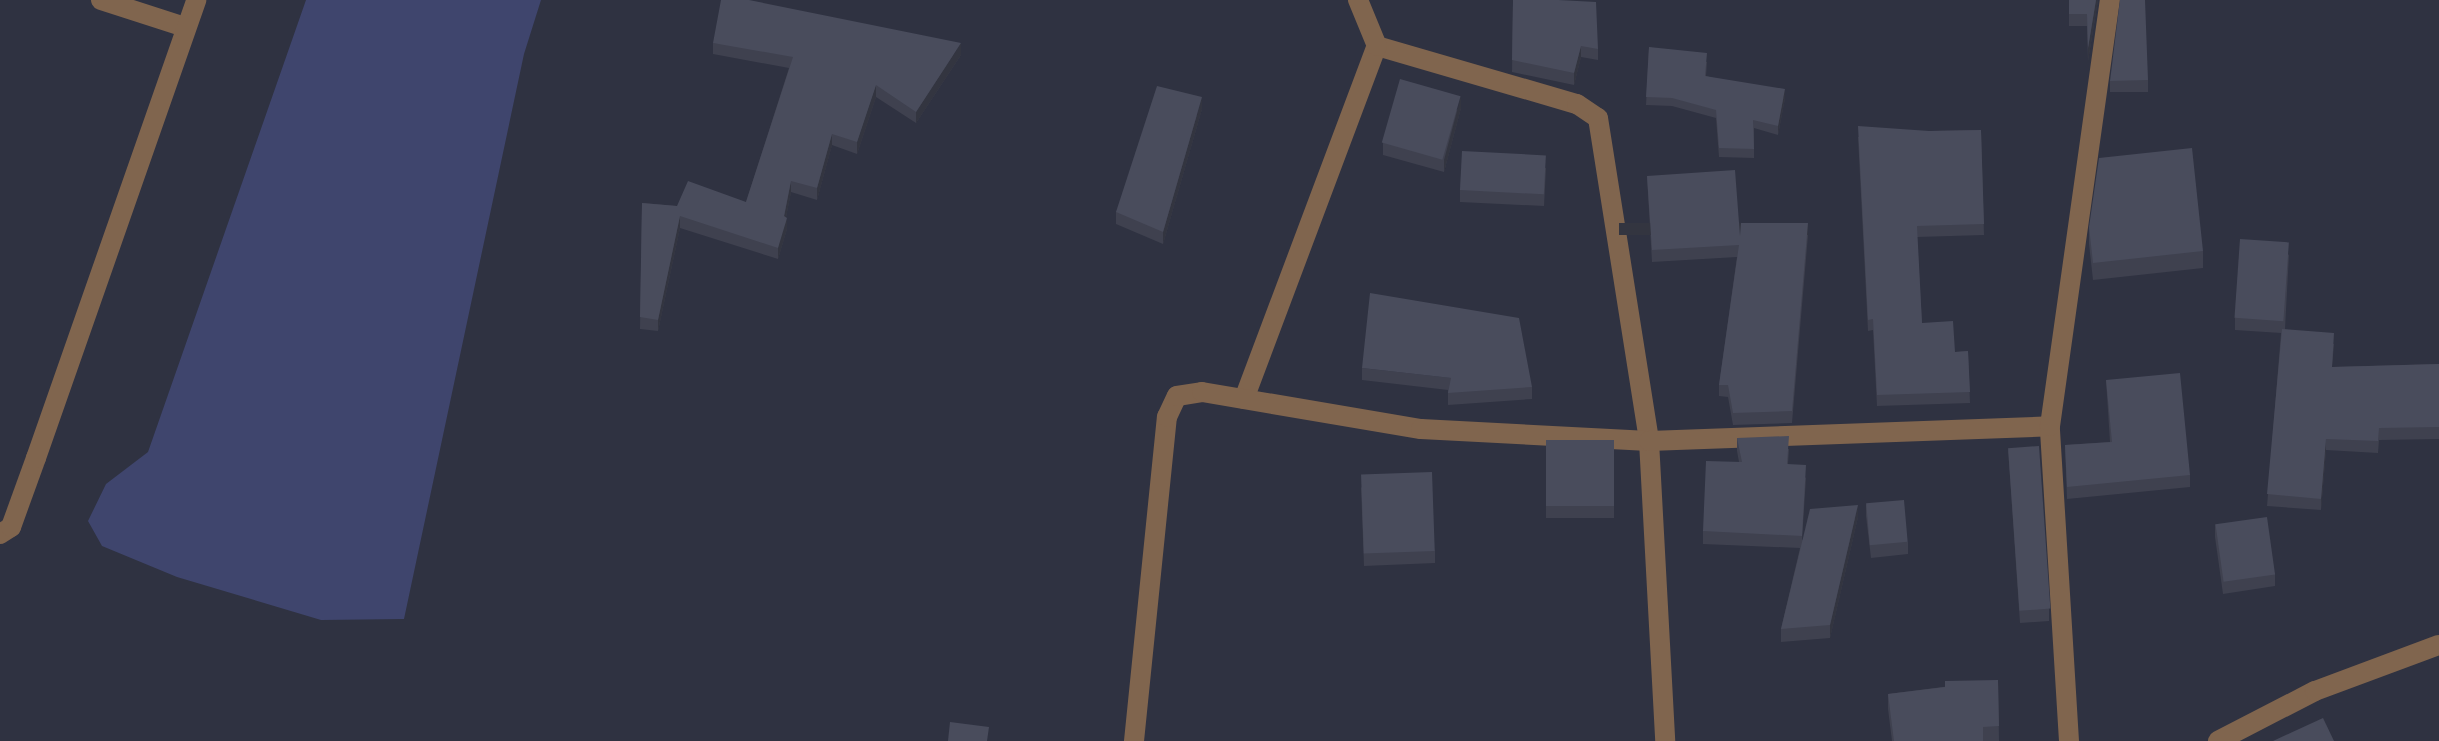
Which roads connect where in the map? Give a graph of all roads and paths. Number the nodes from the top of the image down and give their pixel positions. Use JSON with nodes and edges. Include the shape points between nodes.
{"nodes":[{"id":1,"x":101,"y":0,"type":"edge"},
{"id":2,"x":196,"y":0,"type":"edge"},
{"id":3,"x":1358,"y":0,"type":"edge"},
{"id":4,"x":2110,"y":0,"type":"edge"},
{"id":5,"x":185,"y":27,"type":"junction"},
{"id":6,"x":1377,"y":46,"type":"junction"},
{"id":7,"x":1244,"y":399,"type":"junction"},
{"id":8,"x":2050,"y":426,"type":"junction"},
{"id":9,"x":1649,"y":441,"type":"junction"},
{"id":10,"x":0,"y":534,"type":"edge"},
{"id":11,"x":2439,"y":645,"type":"edge"},
{"id":12,"x":1134,"y":741,"type":"edge"},
{"id":13,"x":1665,"y":741,"type":"edge"},
{"id":14,"x":2069,"y":741,"type":"edge"},
{"id":15,"x":2218,"y":741,"type":"edge"}],
"edges":[{"from":1,"to":5,"type":"street"},
{"from":2,"to":5,"type":"street"},
{"from":3,"to":6,"type":"street"},
{"from":4,"to":8,"type":"street"},
{"from":5,"to":10,"type":"street","via":[[11,527]]},
{"from":6,"to":7,"type":"street"},
{"from":6,"to":9,"type":"street","via":[[1577,104],[1598,118]]},
{"from":7,"to":9,"type":"street","via":[[1421,429]]},
{"from":7,"to":12,"type":"street","via":[[1202,392],[1177,396],[1167,417]]},
{"from":8,"to":9,"type":"street"},
{"from":8,"to":14,"type":"street"},
{"from":9,"to":13,"type":"street"},
{"from":11,"to":15,"type":"street","via":[[2315,691]]}]}
